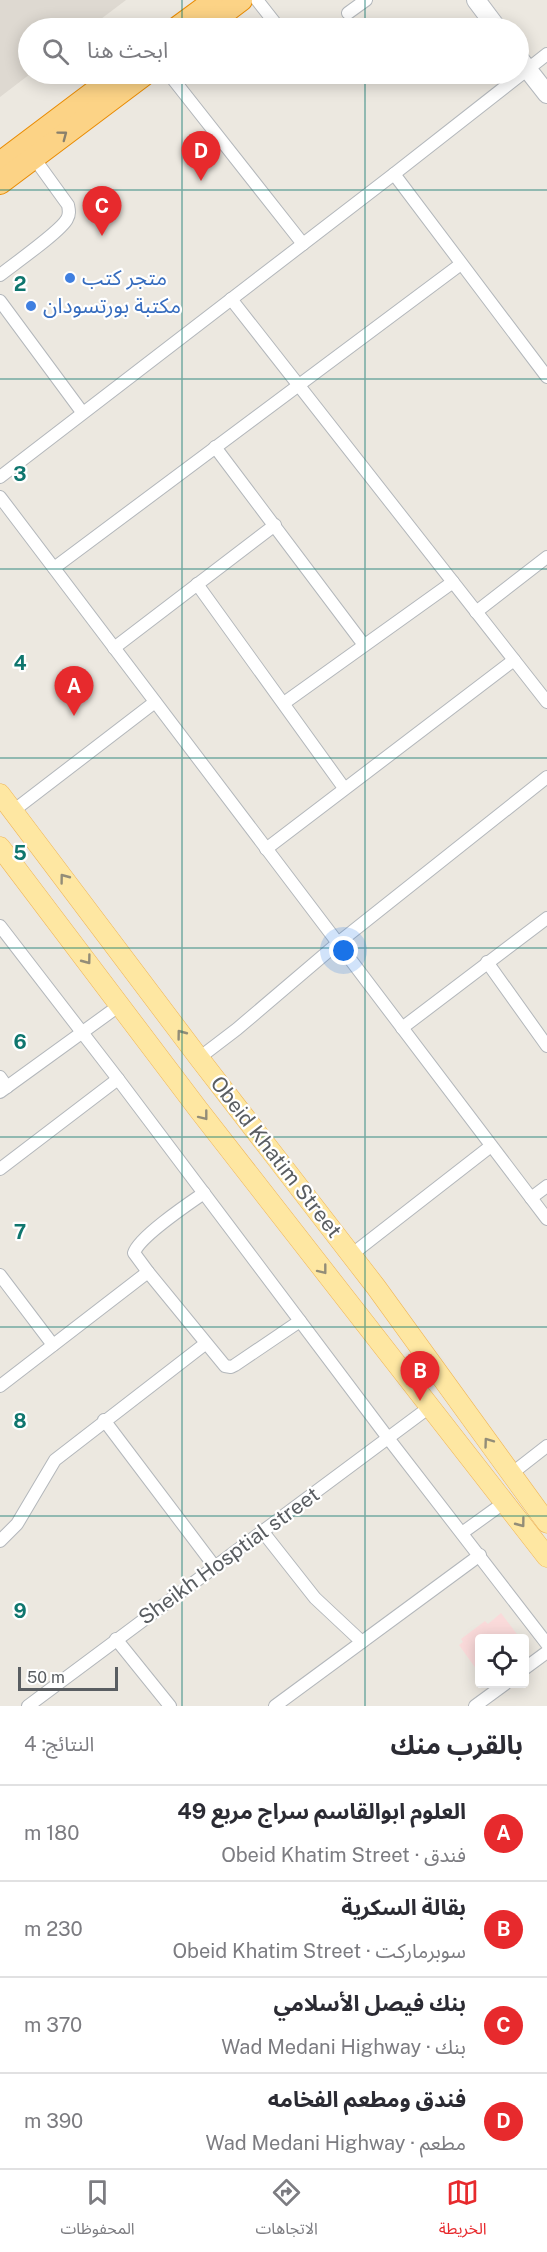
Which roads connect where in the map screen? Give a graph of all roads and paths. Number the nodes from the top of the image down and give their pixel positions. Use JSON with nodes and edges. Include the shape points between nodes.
{"nodes":[{"id":1,"x":215,"y":0,"type":"edge"},
{"id":2,"x":241,"y":0,"type":"edge"},
{"id":3,"x":257,"y":0,"type":"edge"},
{"id":4,"x":366,"y":0,"type":"edge"},
{"id":5,"x":476,"y":0,"type":"edge"},
{"id":6,"x":348,"y":13,"type":"dead end"},
{"id":7,"x":191,"y":18,"type":"edge"},
{"id":8,"x":217,"y":18,"type":"edge"},
{"id":9,"x":271,"y":18,"type":"edge"},
{"id":10,"x":490,"y":18,"type":"edge"},
{"id":11,"x":547,"y":54,"type":"edge"},
{"id":12,"x":529,"y":60,"type":"edge"},
{"id":13,"x":529,"y":70,"type":"edge"},
{"id":14,"x":105,"y":84,"type":"edge"},
{"id":15,"x":132,"y":84,"type":"edge"},
{"id":16,"x":177,"y":84,"type":"edge"},
{"id":17,"x":498,"y":84,"type":"edge"},
{"id":18,"x":547,"y":94,"type":"edge"},
{"id":19,"x":34,"y":158,"type":"junction"},
{"id":20,"x":0,"y":163,"type":"edge"},
{"id":21,"x":394,"y":174,"type":"junction"},
{"id":22,"x":0,"y":183,"type":"edge"},
{"id":23,"x":303,"y":244,"type":"junction"},
{"id":24,"x":461,"y":264,"type":"junction"},
{"id":25,"x":0,"y":275,"type":"edge"},
{"id":26,"x":231,"y":299,"type":"junction"},
{"id":27,"x":0,"y":300,"type":"edge"},
{"id":28,"x":547,"y":377,"type":"edge"},
{"id":29,"x":298,"y":385,"type":"junction"},
{"id":30,"x":82,"y":412,"type":"junction"},
{"id":31,"x":215,"y":447,"type":"junction"},
{"id":32,"x":0,"y":477,"type":"edge"},
{"id":33,"x":0,"y":497,"type":"edge"},
{"id":34,"x":275,"y":525,"type":"junction"},
{"id":35,"x":547,"y":557,"type":"edge"},
{"id":36,"x":54,"y":568,"type":"junction"},
{"id":37,"x":453,"y":582,"type":"junction"},
{"id":38,"x":197,"y":585,"type":"junction"},
{"id":39,"x":476,"y":612,"type":"junction"},
{"id":40,"x":364,"y":645,"type":"junction"},
{"id":41,"x":114,"y":648,"type":"junction"},
{"id":42,"x":514,"y":660,"type":"junction"},
{"id":43,"x":155,"y":702,"type":"junction"},
{"id":44,"x":547,"y":702,"type":"edge"},
{"id":45,"x":284,"y":703,"type":"junction"},
{"id":46,"x":547,"y":777,"type":"edge"},
{"id":47,"x":344,"y":788,"type":"junction"},
{"id":48,"x":0,"y":794,"type":"edge"},
{"id":49,"x":13,"y":811,"type":"junction"},
{"id":50,"x":0,"y":847,"type":"edge"},
{"id":51,"x":266,"y":849,"type":"junction"},
{"id":52,"x":547,"y":918,"type":"edge"},
{"id":53,"x":0,"y":926,"type":"edge"},
{"id":54,"x":338,"y":943,"type":"junction"},
{"id":55,"x":487,"y":962,"type":"junction"},
{"id":56,"x":120,"y":1005,"type":"junction"},
{"id":57,"x":402,"y":1028,"type":"junction"},
{"id":58,"x":82,"y":1032,"type":"junction"},
{"id":59,"x":547,"y":1046,"type":"edge"},
{"id":60,"x":199,"y":1058,"type":"junction"},
{"id":61,"x":118,"y":1079,"type":"junction"},
{"id":62,"x":2,"y":1085,"type":"edge"},
{"id":63,"x":491,"y":1146,"type":"junction"},
{"id":64,"x":0,"y":1169,"type":"edge"},
{"id":65,"x":547,"y":1186,"type":"edge"},
{"id":66,"x":204,"y":1193,"type":"junction"},
{"id":67,"x":531,"y":1198,"type":"junction"},
{"id":68,"x":547,"y":1219,"type":"edge"},
{"id":69,"x":351,"y":1255,"type":"junction"},
{"id":70,"x":148,"y":1272,"type":"junction"},
{"id":71,"x":0,"y":1275,"type":"edge"},
{"id":72,"x":376,"y":1287,"type":"junction"},
{"id":73,"x":352,"y":1306,"type":"junction"},
{"id":74,"x":300,"y":1321,"type":"junction"},
{"id":75,"x":205,"y":1344,"type":"junction"},
{"id":76,"x":53,"y":1345,"type":"junction"},
{"id":77,"x":0,"y":1386,"type":"edge"},
{"id":78,"x":431,"y":1406,"type":"junction"},
{"id":79,"x":104,"y":1420,"type":"junction"},
{"id":80,"x":388,"y":1438,"type":"junction"},
{"id":81,"x":547,"y":1446,"type":"edge"},
{"id":82,"x":511,"y":1474,"type":"junction"},
{"id":83,"x":505,"y":1502,"type":"junction"},
{"id":84,"x":547,"y":1523,"type":"edge"},
{"id":85,"x":263,"y":1532,"type":"junction"},
{"id":86,"x":462,"y":1533,"type":"junction"},
{"id":87,"x":0,"y":1541,"type":"edge"},
{"id":88,"x":480,"y":1555,"type":"junction"},
{"id":89,"x":547,"y":1557,"type":"edge"},
{"id":90,"x":215,"y":1567,"type":"junction"},
{"id":91,"x":116,"y":1639,"type":"junction"},
{"id":92,"x":362,"y":1642,"type":"junction"},
{"id":93,"x":547,"y":1644,"type":"edge"},
{"id":94,"x":547,"y":1652,"type":"edge"},
{"id":95,"x":529,"y":1666,"type":"edge"},
{"id":96,"x":498,"y":1688,"type":"edge"},
{"id":97,"x":28,"y":1706,"type":"edge"},
{"id":98,"x":170,"y":1706,"type":"edge"},
{"id":99,"x":275,"y":1706,"type":"edge"},
{"id":100,"x":475,"y":1706,"type":"edge"}],
"edges":[{"from":1,"to":7,"type":"highway"},
{"from":2,"to":8,"type":"highway"},
{"from":3,"to":9,"type":"street"},
{"from":4,"to":6,"type":"street"},
{"from":5,"to":10,"type":"street"},
{"from":11,"to":12,"type":"street"},
{"from":13,"to":18,"type":"street"},
{"from":14,"to":20,"type":"highway"},
{"from":19,"to":15,"type":"highway","one_way":true},
{"from":16,"to":23,"type":"street"},
{"from":17,"to":21,"type":"street"},
{"from":19,"to":22,"type":"highway"},
{"from":19,"to":25,"type":"street","via":[[68,205],[67,220]]},
{"from":21,"to":23,"type":"street"},
{"from":21,"to":24,"type":"street"},
{"from":23,"to":26,"type":"street"},
{"from":24,"to":28,"type":"street"},
{"from":24,"to":29,"type":"street"},
{"from":26,"to":29,"type":"street"},
{"from":26,"to":30,"type":"street"},
{"from":27,"to":30,"type":"street"},
{"from":29,"to":31,"type":"street"},
{"from":29,"to":37,"type":"street"},
{"from":30,"to":32,"type":"street"},
{"from":31,"to":34,"type":"street"},
{"from":31,"to":36,"type":"street"},
{"from":33,"to":36,"type":"street"},
{"from":34,"to":38,"type":"street"},
{"from":34,"to":40,"type":"street"},
{"from":35,"to":39,"type":"street"},
{"from":36,"to":41,"type":"street"},
{"from":37,"to":39,"type":"street"},
{"from":37,"to":40,"type":"street"},
{"from":38,"to":41,"type":"street"},
{"from":38,"to":45,"type":"street"},
{"from":39,"to":42,"type":"street"},
{"from":40,"to":45,"type":"street"},
{"from":41,"to":43,"type":"street"},
{"from":42,"to":44,"type":"street"},
{"from":42,"to":47,"type":"street"},
{"from":43,"to":49,"type":"street"},
{"from":43,"to":51,"type":"street"},
{"from":45,"to":47,"type":"street"},
{"from":46,"to":54,"type":"street"},
{"from":47,"to":51,"type":"street"},
{"from":48,"to":49,"type":"main road","name":"Obeid Khatim Street"},
{"from":60,"to":49,"type":"main road","name":"Obeid Khatim Street","one_way":true},
{"from":50,"to":56,"type":"main road","name":"Obeid Khatim Street","one_way":true},
{"from":51,"to":54,"type":"street"},
{"from":52,"to":55,"type":"street"},
{"from":53,"to":58,"type":"street"},
{"from":54,"to":57,"type":"street"},
{"from":54,"to":60,"type":"street"},
{"from":55,"to":57,"type":"street"},
{"from":55,"to":59,"type":"street"},
{"from":56,"to":58,"type":"street"},
{"from":56,"to":73,"type":"main road","name":"Obeid Khatim Street","one_way":true},
{"from":57,"to":63,"type":"street"},
{"from":58,"to":61,"type":"street"},
{"from":58,"to":62,"type":"street"},
{"from":60,"to":69,"type":"main road","name":"Obeid Khatim Street"},
{"from":61,"to":64,"type":"street"},
{"from":61,"to":66,"type":"street"},
{"from":63,"to":67,"type":"street"},
{"from":63,"to":69,"type":"street"},
{"from":65,"to":67,"type":"street"},
{"from":66,"to":70,"type":"street","via":[[135,1248]]},
{"from":66,"to":74,"type":"street"},
{"from":67,"to":68,"type":"street"},
{"from":69,"to":72,"type":"main road","name":"Obeid Khatim Street"},
{"from":70,"to":75,"type":"street"},
{"from":70,"to":76,"type":"street"},
{"from":71,"to":76,"type":"street"},
{"from":72,"to":73,"type":"main road"},
{"from":82,"to":72,"type":"main road","name":"Obeid Khatim Street","one_way":true},
{"from":73,"to":78,"type":"main road","name":"Obeid Khatim Street"},
{"from":74,"to":75,"type":"street","via":[[231,1367],[225,1366]]},
{"from":74,"to":80,"type":"street"},
{"from":75,"to":79,"type":"street"},
{"from":76,"to":77,"type":"street"},
{"from":78,"to":80,"type":"street","name":"Sheikh Hosptial street"},
{"from":78,"to":83,"type":"main road","name":"Obeid Khatim Street"},
{"from":79,"to":87,"type":"street","via":[[55,1460],[17,1524]]},
{"from":79,"to":90,"type":"street"},
{"from":80,"to":85,"type":"street","name":"Sheikh Hosptial street"},
{"from":80,"to":86,"type":"street"},
{"from":81,"to":82,"type":"street"},
{"from":82,"to":84,"type":"main road","name":"Obeid Khatim Street"},
{"from":83,"to":86,"type":"street"},
{"from":83,"to":89,"type":"main road","name":"Obeid Khatim Street","one_way":true},
{"from":85,"to":90,"type":"street","name":"Sheikh Hosptial street"},
{"from":85,"to":92,"type":"street","via":[[315,1598]]},
{"from":86,"to":88,"type":"street"},
{"from":88,"to":92,"type":"street"},
{"from":88,"to":93,"type":"street"},
{"from":90,"to":91,"type":"street","name":"Sheikh Hosptial street"},
{"from":91,"to":97,"type":"street","name":"Sheikh Hosptial street"},
{"from":91,"to":98,"type":"street"},
{"from":92,"to":99,"type":"street"},
{"from":94,"to":95,"type":"street"},
{"from":96,"to":100,"type":"street"}]}
